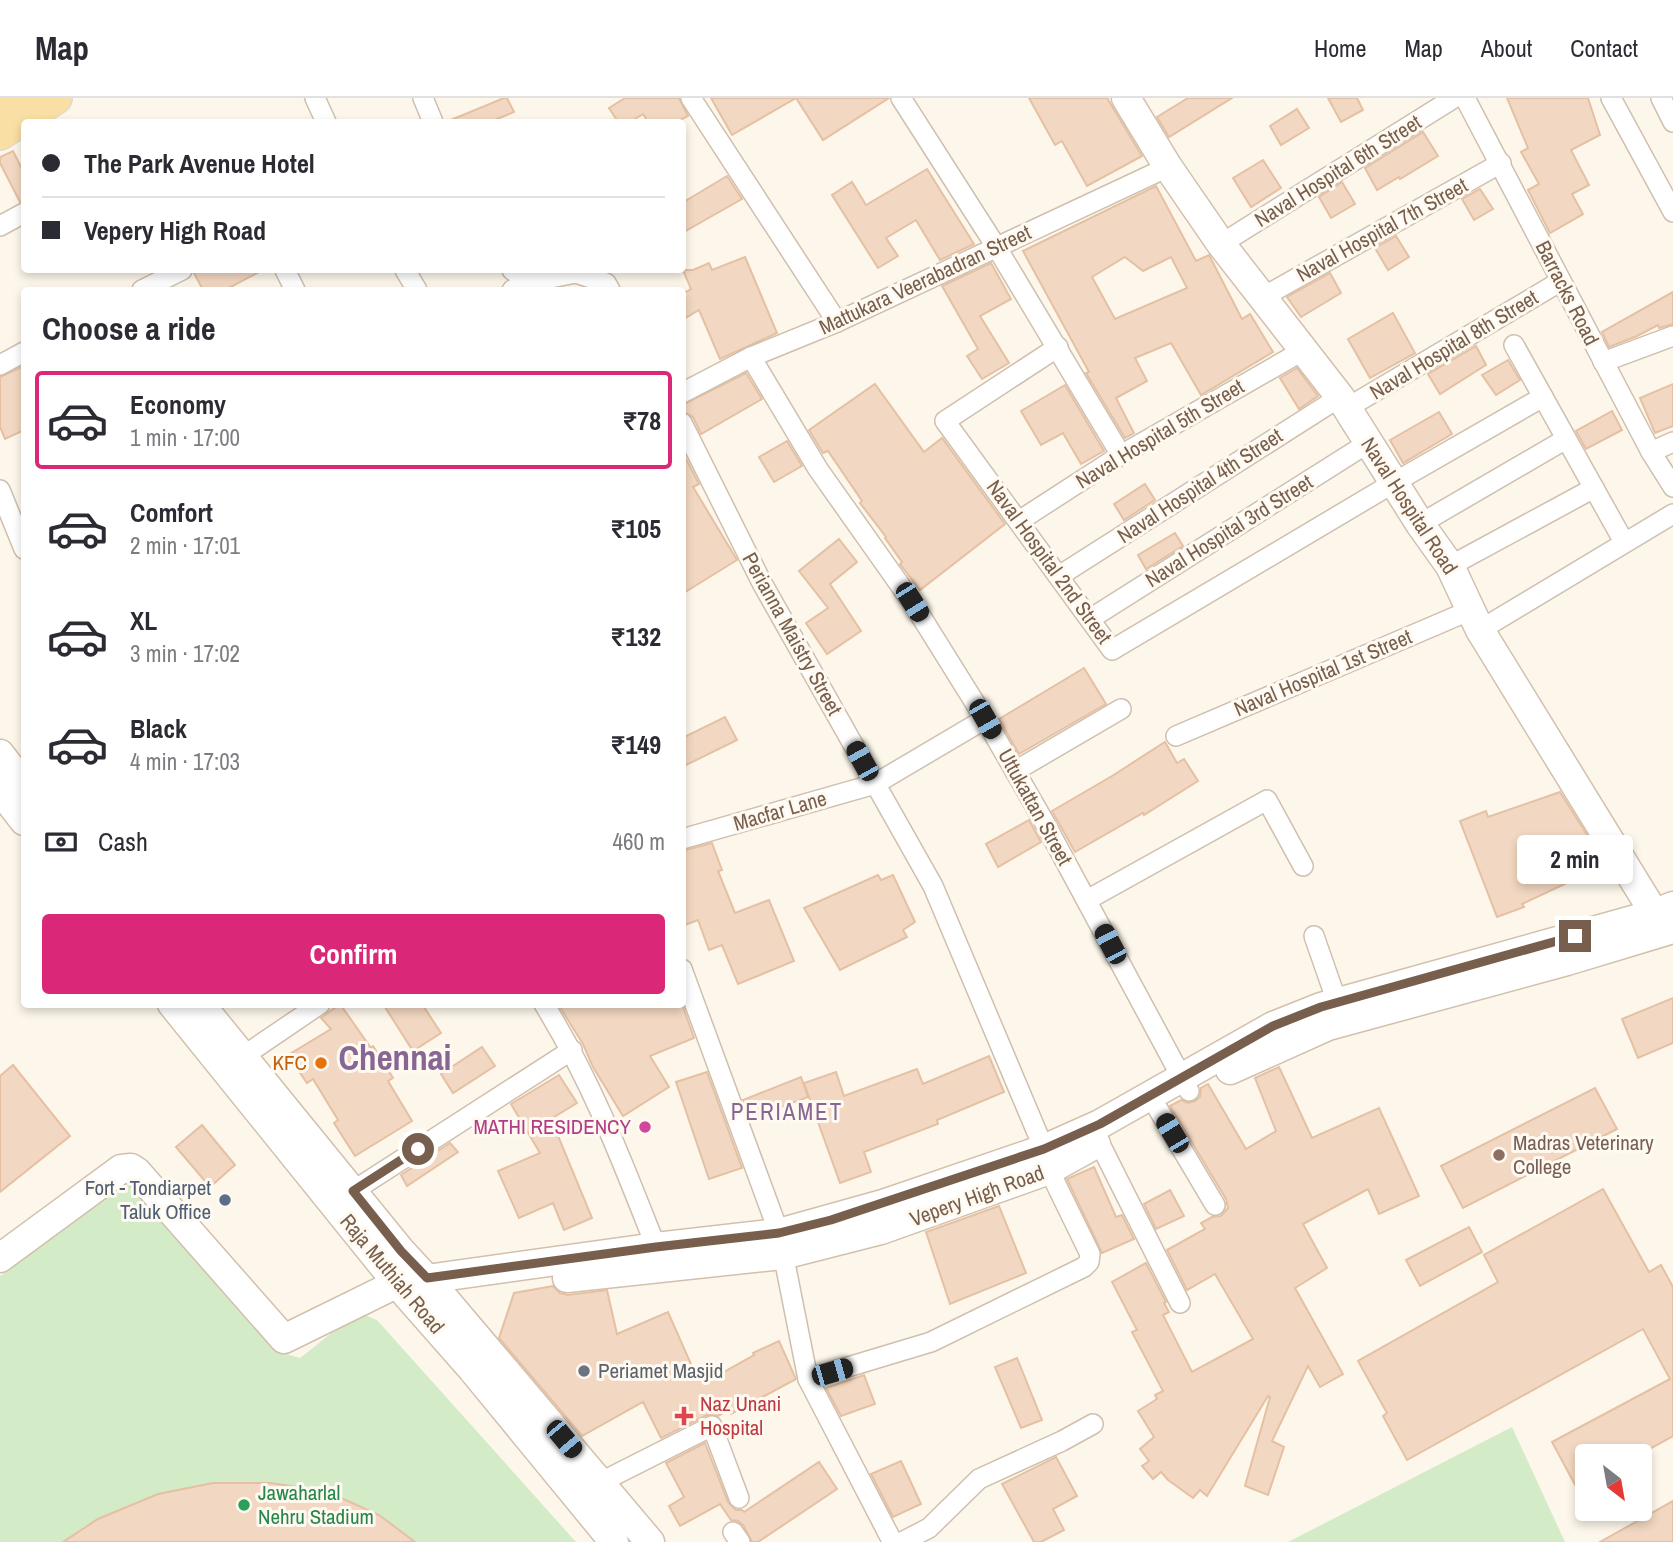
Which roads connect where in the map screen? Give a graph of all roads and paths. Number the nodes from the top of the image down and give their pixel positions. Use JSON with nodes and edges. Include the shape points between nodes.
{"nodes":[{"id":1,"x":13,"y":98,"type":"edge"},
{"id":2,"x":56,"y":98,"type":"edge"},
{"id":3,"x":315,"y":98,"type":"edge"},
{"id":4,"x":423,"y":98,"type":"edge"},
{"id":5,"x":691,"y":98,"type":"edge"},
{"id":6,"x":901,"y":98,"type":"edge"},
{"id":7,"x":1126,"y":98,"type":"edge"},
{"id":8,"x":1454,"y":98,"type":"edge"},
{"id":9,"x":1465,"y":98,"type":"edge"},
{"id":10,"x":1611,"y":98,"type":"edge"},
{"id":11,"x":1661,"y":98,"type":"edge"},
{"id":12,"x":0,"y":107,"type":"edge"},
{"id":13,"x":23,"y":119,"type":"edge"},
{"id":14,"x":326,"y":119,"type":"edge"},
{"id":15,"x":432,"y":119,"type":"edge"},
{"id":16,"x":21,"y":120,"type":"edge"},
{"id":17,"x":1673,"y":122,"type":"edge"},
{"id":18,"x":0,"y":134,"type":"edge"},
{"id":19,"x":1501,"y":163,"type":"junction"},
{"id":20,"x":1168,"y":167,"type":"junction"},
{"id":21,"x":1673,"y":212,"type":"edge"},
{"id":22,"x":21,"y":215,"type":"edge"},
{"id":23,"x":0,"y":226,"type":"edge"},
{"id":24,"x":1221,"y":244,"type":"junction"},
{"id":25,"x":997,"y":248,"type":"junction"},
{"id":26,"x":175,"y":273,"type":"edge"},
{"id":27,"x":516,"y":273,"type":"edge"},
{"id":28,"x":576,"y":273,"type":"edge"},
{"id":29,"x":576,"y":273,"type":"edge"},
{"id":30,"x":1560,"y":281,"type":"junction"},
{"id":31,"x":530,"y":282,"type":"junction"},
{"id":32,"x":148,"y":287,"type":"edge"},
{"id":33,"x":519,"y":287,"type":"edge"},
{"id":34,"x":608,"y":287,"type":"edge"},
{"id":35,"x":1263,"y":297,"type":"junction"},
{"id":36,"x":837,"y":322,"type":"junction"},
{"id":37,"x":1673,"y":336,"type":"edge"},
{"id":38,"x":1514,"y":345,"type":"dead end"},
{"id":39,"x":1058,"y":347,"type":"junction"},
{"id":40,"x":1304,"y":349,"type":"junction"},
{"id":41,"x":21,"y":354,"type":"edge"},
{"id":42,"x":751,"y":357,"type":"junction"},
{"id":43,"x":1603,"y":362,"type":"junction"},
{"id":44,"x":0,"y":365,"type":"edge"},
{"id":45,"x":686,"y":391,"type":"edge"},
{"id":46,"x":1543,"y":397,"type":"junction"},
{"id":47,"x":1343,"y":402,"type":"junction"},
{"id":48,"x":686,"y":431,"type":"edge"},
{"id":49,"x":1566,"y":439,"type":"junction"},
{"id":50,"x":1673,"y":442,"type":"edge"},
{"id":51,"x":1368,"y":443,"type":"junction"},
{"id":52,"x":1651,"y":452,"type":"junction"},
{"id":53,"x":1121,"y":455,"type":"junction"},
{"id":54,"x":1395,"y":482,"type":"junction"},
{"id":55,"x":1673,"y":487,"type":"edge"},
{"id":56,"x":1594,"y":488,"type":"junction"},
{"id":57,"x":0,"y":490,"type":"edge"},
{"id":58,"x":4,"y":514,"type":"edge"},
{"id":59,"x":1673,"y":514,"type":"edge"},
{"id":60,"x":1019,"y":521,"type":"junction"},
{"id":61,"x":1420,"y":524,"type":"junction"},
{"id":62,"x":1624,"y":542,"type":"junction"},
{"id":63,"x":21,"y":544,"type":"edge"},
{"id":64,"x":1450,"y":566,"type":"junction"},
{"id":65,"x":1059,"y":576,"type":"junction"},
{"id":66,"x":1090,"y":619,"type":"junction"},
{"id":67,"x":1475,"y":620,"type":"junction"},
{"id":68,"x":1121,"y":709,"type":"dead end"},
{"id":69,"x":985,"y":719,"type":"junction"},
{"id":70,"x":1176,"y":736,"type":"dead end"},
{"id":71,"x":0,"y":754,"type":"edge"},
{"id":72,"x":1015,"y":771,"type":"junction"},
{"id":73,"x":21,"y":781,"type":"edge"},
{"id":74,"x":875,"y":784,"type":"junction"},
{"id":75,"x":0,"y":790,"type":"edge"},
{"id":76,"x":21,"y":817,"type":"edge"},
{"id":77,"x":686,"y":838,"type":"edge"},
{"id":78,"x":1303,"y":866,"type":"dead end"},
{"id":79,"x":1087,"y":900,"type":"junction"},
{"id":80,"x":1666,"y":920,"type":"edge"},
{"id":81,"x":1314,"y":936,"type":"dead end"},
{"id":82,"x":686,"y":980,"type":"edge"},
{"id":83,"x":1337,"y":1002,"type":"junction"},
{"id":84,"x":175,"y":1008,"type":"edge"},
{"id":85,"x":203,"y":1008,"type":"edge"},
{"id":86,"x":314,"y":1008,"type":"edge"},
{"id":87,"x":546,"y":1008,"type":"edge"},
{"id":88,"x":572,"y":1050,"type":"junction"},
{"id":89,"x":242,"y":1057,"type":"junction"},
{"id":90,"x":1186,"y":1084,"type":"junction"},
{"id":91,"x":1158,"y":1109,"type":"junction"},
{"id":92,"x":1100,"y":1142,"type":"junction"},
{"id":93,"x":1046,"y":1160,"type":"junction"},
{"id":94,"x":353,"y":1191,"type":"junction"},
{"id":95,"x":1215,"y":1205,"type":"dead end"},
{"id":96,"x":781,"y":1244,"type":"junction"},
{"id":97,"x":656,"y":1247,"type":"junction"},
{"id":98,"x":0,"y":1258,"type":"edge"},
{"id":99,"x":417,"y":1286,"type":"junction"},
{"id":100,"x":1180,"y":1303,"type":"dead end"},
{"id":101,"x":808,"y":1379,"type":"junction"},
{"id":102,"x":1093,"y":1424,"type":"dead end"},
{"id":103,"x":601,"y":1482,"type":"junction"},
{"id":104,"x":739,"y":1498,"type":"dead end"},
{"id":105,"x":614,"y":1542,"type":"edge"},
{"id":106,"x":650,"y":1542,"type":"edge"}],
"edges":[{"from":1,"to":12,"type":"main road"},
{"from":2,"to":13,"type":"main road"},
{"from":3,"to":14,"type":"street"},
{"from":4,"to":15,"type":"street"},
{"from":5,"to":36,"type":"street"},
{"from":6,"to":25,"type":"street"},
{"from":7,"to":20,"type":"main road","name":"Naval Hospital Road"},
{"from":8,"to":24,"type":"street","name":"Naval Hospital 6th Street"},
{"from":9,"to":19,"type":"street","name":"Barracks Road"},
{"from":10,"to":21,"type":"street"},
{"from":11,"to":17,"type":"street"},
{"from":16,"to":18,"type":"main road"},
{"from":19,"to":30,"type":"street","name":"Barracks Road"},
{"from":19,"to":35,"type":"street","name":"Naval Hospital 7th Street"},
{"from":20,"to":24,"type":"main road","name":"Naval Hospital Road"},
{"from":20,"to":25,"type":"street","name":"Mattukara Veerabadran Street"},
{"from":22,"to":23,"type":"street"},
{"from":24,"to":35,"type":"main road","name":"Naval Hospital Road"},
{"from":25,"to":36,"type":"street","name":"Mattukara Veerabadran Street"},
{"from":25,"to":39,"type":"street"},
{"from":26,"to":32,"type":"street"},
{"from":27,"to":31,"type":"street"},
{"from":28,"to":34,"type":"street"},
{"from":29,"to":31,"type":"street"},
{"from":30,"to":43,"type":"street","name":"Barracks Road"},
{"from":30,"to":47,"type":"street","name":"Naval Hospital 8th Street"},
{"from":31,"to":33,"type":"street"},
{"from":35,"to":40,"type":"main road","name":"Naval Hospital Road"},
{"from":36,"to":42,"type":"street","name":"Mattukara Veerabadran Street"},
{"from":37,"to":43,"type":"street"},
{"from":38,"to":46,"type":"street"},
{"from":39,"to":53,"type":"street"},
{"from":39,"to":60,"type":"street","name":"Naval Hospital 2nd Street","via":[[945,421]]},
{"from":40,"to":47,"type":"main road","name":"Naval Hospital Road"},
{"from":40,"to":53,"type":"street","name":"Naval Hospital 5th Street"},
{"from":41,"to":44,"type":"street"},
{"from":42,"to":45,"type":"street","name":"Mattukara Veerabadran Street"},
{"from":42,"to":69,"type":"street","name":"Uttukattan Street","via":[[818,469],[912,602]]},
{"from":43,"to":52,"type":"street","name":"Barracks Road"},
{"from":46,"to":49,"type":"street"},
{"from":46,"to":54,"type":"street"},
{"from":47,"to":51,"type":"main road","name":"Naval Hospital Road"},
{"from":47,"to":65,"type":"street","name":"Naval Hospital 4th Street"},
{"from":48,"to":74,"type":"street","name":"Perianna Maistry Street","via":[[762,583]]},
{"from":49,"to":56,"type":"street"},
{"from":49,"to":61,"type":"street"},
{"from":50,"to":52,"type":"street"},
{"from":51,"to":54,"type":"main road","name":"Naval Hospital Road"},
{"from":51,"to":66,"type":"street","name":"Naval Hospital 3rd Street"},
{"from":52,"to":55,"type":"street","name":"Barracks Road"},
{"from":53,"to":60,"type":"street","name":"Naval Hospital 5th Street"},
{"from":54,"to":61,"type":"main road","name":"Naval Hospital Road"},
{"from":54,"to":66,"type":"street","name":"Naval Hospital 2nd Street","via":[[1112,650]]},
{"from":56,"to":62,"type":"street"},
{"from":56,"to":64,"type":"street"},
{"from":57,"to":58,"type":"street"},
{"from":58,"to":63,"type":"street"},
{"from":59,"to":62,"type":"street","name":"Naval Hospital 1st Street"},
{"from":60,"to":65,"type":"street","name":"Naval Hospital 2nd Street"},
{"from":61,"to":64,"type":"main road","name":"Naval Hospital Road"},
{"from":62,"to":67,"type":"street","name":"Naval Hospital 1st Street"},
{"from":64,"to":67,"type":"main road","name":"Naval Hospital Road"},
{"from":65,"to":66,"type":"street","name":"Naval Hospital 2nd Street"},
{"from":67,"to":70,"type":"street","name":"Naval Hospital 1st Street"},
{"from":67,"to":80,"type":"main road","name":"Naval Hospital Road"},
{"from":68,"to":72,"type":"street"},
{"from":69,"to":72,"type":"street","name":"Uttukattan Street"},
{"from":69,"to":74,"type":"street","name":"Macfar Lane"},
{"from":71,"to":73,"type":"main road"},
{"from":72,"to":79,"type":"street","name":"Uttukattan Street"},
{"from":74,"to":77,"type":"street","name":"Macfar Lane"},
{"from":74,"to":93,"type":"street","name":"Perianna Maistry Street","via":[[933,886]]},
{"from":75,"to":76,"type":"main road"},
{"from":78,"to":79,"type":"street","via":[[1266,800]]},
{"from":79,"to":90,"type":"street","name":"Uttukattan Street"},
{"from":80,"to":83,"type":"main road","name":"Vepery High Road"},
{"from":80,"to":90,"type":"main road","name":"Vepery High Road","via":[[1328,1026]]},
{"from":81,"to":83,"type":"street"},
{"from":82,"to":96,"type":"street"},
{"from":83,"to":90,"type":"main road","name":"Vepery High Road","via":[[1273,1026]]},
{"from":84,"to":99,"type":"main road","name":"Raja Muthiah Road"},
{"from":85,"to":89,"type":"main road","name":"Raja Muthiah Road"},
{"from":86,"to":89,"type":"street"},
{"from":87,"to":88,"type":"street"},
{"from":88,"to":94,"type":"street"},
{"from":88,"to":97,"type":"street","via":[[607,1123]]},
{"from":89,"to":94,"type":"main road","name":"Raja Muthiah Road"},
{"from":90,"to":91,"type":"main road","name":"Vepery High Road"},
{"from":90,"to":93,"type":"main road","name":"Vepery High Road","via":[[1100,1124]]},
{"from":91,"to":92,"type":"main road","name":"Vepery High Road"},
{"from":91,"to":95,"type":"street"},
{"from":92,"to":93,"type":"main road","name":"Vepery High Road"},
{"from":92,"to":100,"type":"street"},
{"from":93,"to":96,"type":"main road","name":"Vepery High Road","via":[[881,1230]]},
{"from":93,"to":101,"type":"street","name":"Perianna Maistry Street","via":[[1090,1254],[1084,1267],[931,1342]]},
{"from":94,"to":99,"type":"main road","name":"Raja Muthiah Road","via":[[401,1251]]},
{"from":96,"to":97,"type":"main road","name":"Vepery High Road"},
{"from":96,"to":99,"type":"main road","name":"Vepery High Road"},
{"from":96,"to":101,"type":"street"},
{"from":97,"to":99,"type":"main road","name":"Vepery High Road"},
{"from":98,"to":99,"type":"main road","via":[[121,1169],[131,1168],[284,1339]]},
{"from":99,"to":103,"type":"main road","name":"Raja Muthiah Road"},
{"from":99,"to":105,"type":"main road","name":"Raja Muthiah Road","via":[[472,1369]]},
{"from":101,"to":102,"type":"street","via":[[894,1542],[929,1528],[979,1479]]},
{"from":103,"to":104,"type":"street","via":[[712,1426]]},
{"from":103,"to":106,"type":"main road","name":"Raja Muthiah Road"}]}
